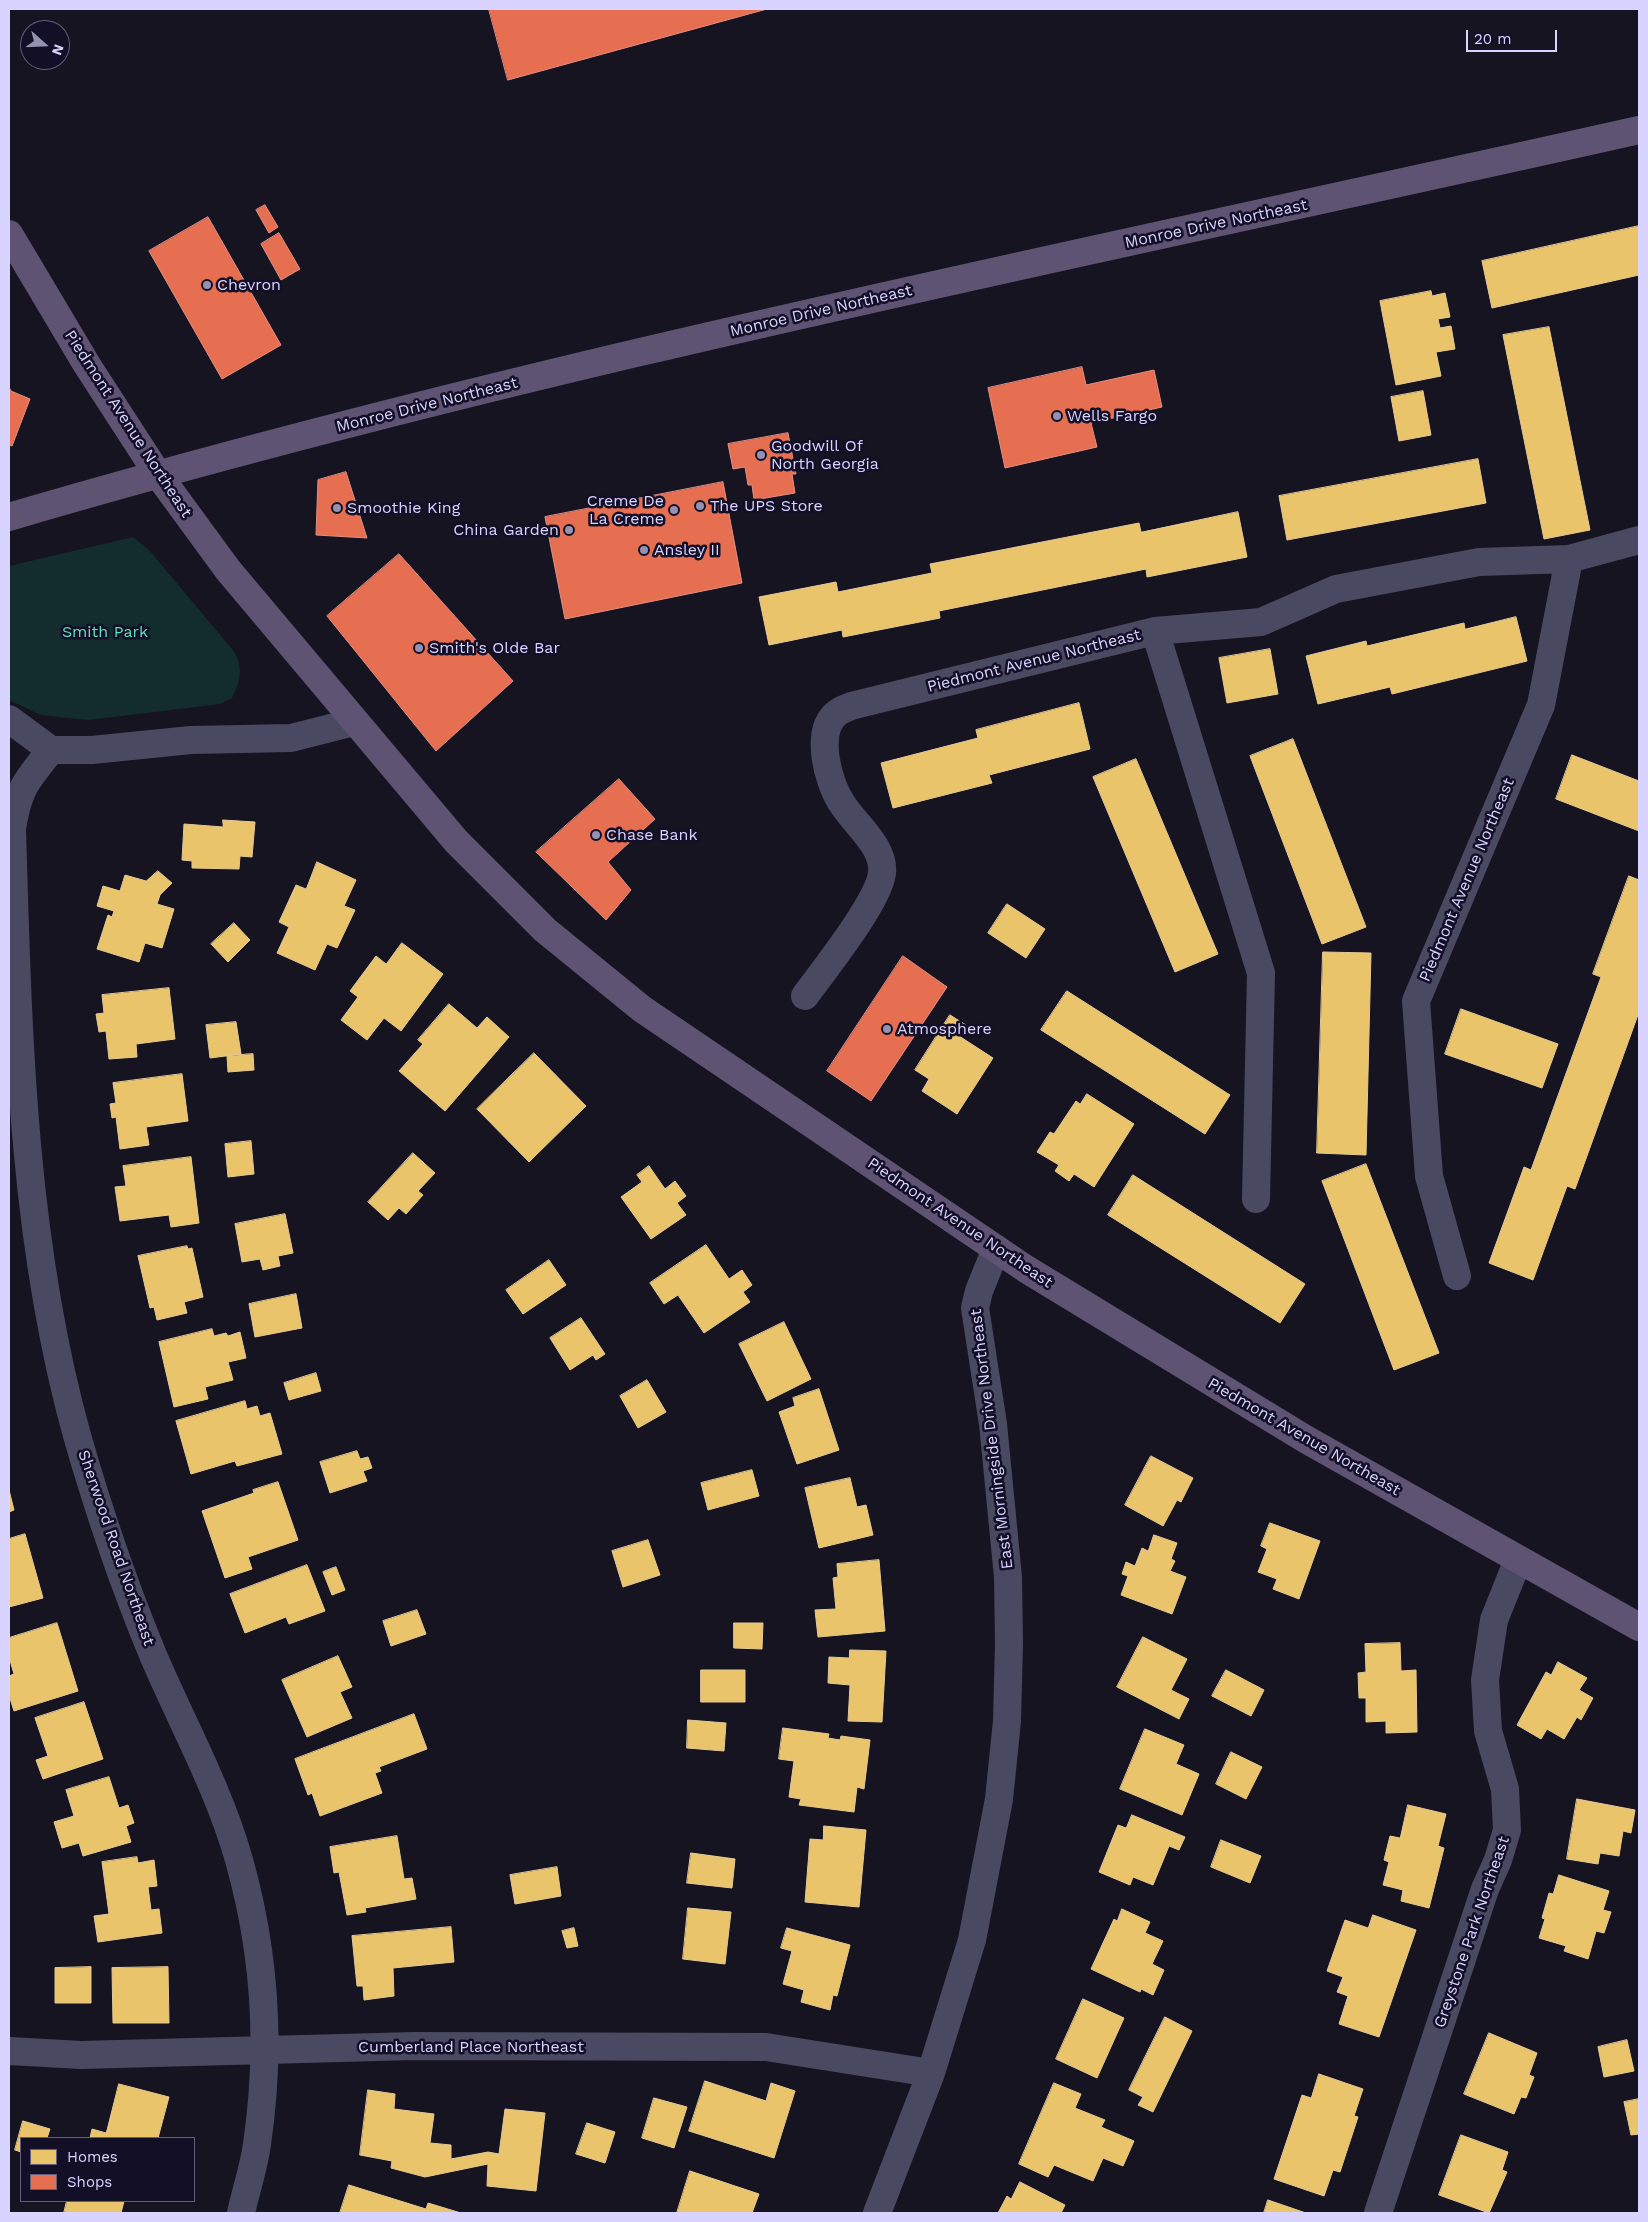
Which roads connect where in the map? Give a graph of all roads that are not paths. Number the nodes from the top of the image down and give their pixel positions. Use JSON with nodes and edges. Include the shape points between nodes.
{"nodes":[{"id":1,"x":1639,"y":130,"type":"edge"},
{"id":2,"x":9,"y":234,"type":"edge"},
{"id":3,"x":157,"y":473,"type":"junction"},
{"id":4,"x":9,"y":517,"type":"edge"},
{"id":5,"x":1639,"y":540,"type":"edge"},
{"id":6,"x":1569,"y":560,"type":"junction"},
{"id":7,"x":1155,"y":631,"type":"junction"},
{"id":8,"x":9,"y":719,"type":"edge"},
{"id":9,"x":354,"y":722,"type":"junction"},
{"id":10,"x":51,"y":750,"type":"junction"},
{"id":11,"x":805,"y":996,"type":"dead end"},
{"id":12,"x":1256,"y":1199,"type":"dead end"},
{"id":13,"x":996,"y":1249,"type":"junction"},
{"id":14,"x":1457,"y":1276,"type":"dead end"},
{"id":15,"x":1518,"y":1560,"type":"junction"},
{"id":16,"x":1639,"y":1627,"type":"edge"},
{"id":17,"x":266,"y":2050,"type":"junction"},
{"id":18,"x":9,"y":2051,"type":"edge"},
{"id":19,"x":931,"y":2073,"type":"junction"},
{"id":20,"x":241,"y":2213,"type":"edge"},
{"id":21,"x":877,"y":2213,"type":"edge"},
{"id":22,"x":1378,"y":2213,"type":"edge"}],
"edges":[{"from":1,"to":3,"type":"main road","name":"Monroe Drive Northeast","via":[[779,320],[483,390]]},
{"from":2,"to":3,"type":"main road","name":"Piedmont Avenue Northeast","via":[[87,365]]},
{"from":3,"to":4,"type":"main road","name":"Monroe Drive Northeast"},
{"from":3,"to":9,"type":"main road","name":"Piedmont Avenue Northeast","via":[[228,570]]},
{"from":5,"to":6,"type":"street"},
{"from":6,"to":7,"type":"street","via":[[1479,562],[1336,589],[1260,622]]},
{"from":6,"to":14,"type":"street","name":"Piedmont Avenue Northeast","via":[[1541,706],[1416,1001],[1429,1176]]},
{"from":7,"to":11,"type":"street","name":"Piedmont Avenue Northeast","via":[[851,706],[836,714],[828,727],[824,745],[827,767],[840,801],[881,857],[882,872],[874,898]]},
{"from":7,"to":12,"type":"street","name":"Piedmont Avenue Northeast","via":[[1261,973]]},
{"from":8,"to":10,"type":"street"},
{"from":9,"to":10,"type":"street","via":[[291,738],[191,740],[92,750]]},
{"from":9,"to":13,"type":"main road","name":"Piedmont Avenue Northeast","via":[[463,848],[545,930],[642,1009]]},
{"from":10,"to":17,"type":"street","name":"Sherwood Road Northeast","via":[[24,784],[16,804],[12,829],[17,1018],[24,1121],[50,1321],[78,1438],[114,1552],[152,1653],[217,1797],[239,1860],[260,1957]]},
{"from":13,"to":15,"type":"main road","name":"Piedmont Avenue Northeast","via":[[1307,1440]]},
{"from":13,"to":19,"type":"street","name":"East Morningside Drive Northeast","via":[[975,1308],[1004,1524],[1010,1643],[1007,1721],[999,1799],[972,1940]]},
{"from":15,"to":16,"type":"main road","name":"Piedmont Avenue Northeast"},
{"from":15,"to":22,"type":"street","name":"Greystone Park Northeast","via":[[1494,1620],[1485,1680],[1488,1732],[1505,1788],[1507,1830],[1498,1860],[1484,1889]]},
{"from":17,"to":18,"type":"street","name":"Cumberland Place Northeast","via":[[81,2055]]},
{"from":17,"to":19,"type":"street","name":"Cumberland Place Northeast","via":[[415,2046],[766,2047]]},
{"from":17,"to":20,"type":"street","name":"Sherwood Road Northeast","via":[[257,2145]]},
{"from":19,"to":21,"type":"street","name":"East Morningside Drive Northeast"}]}
